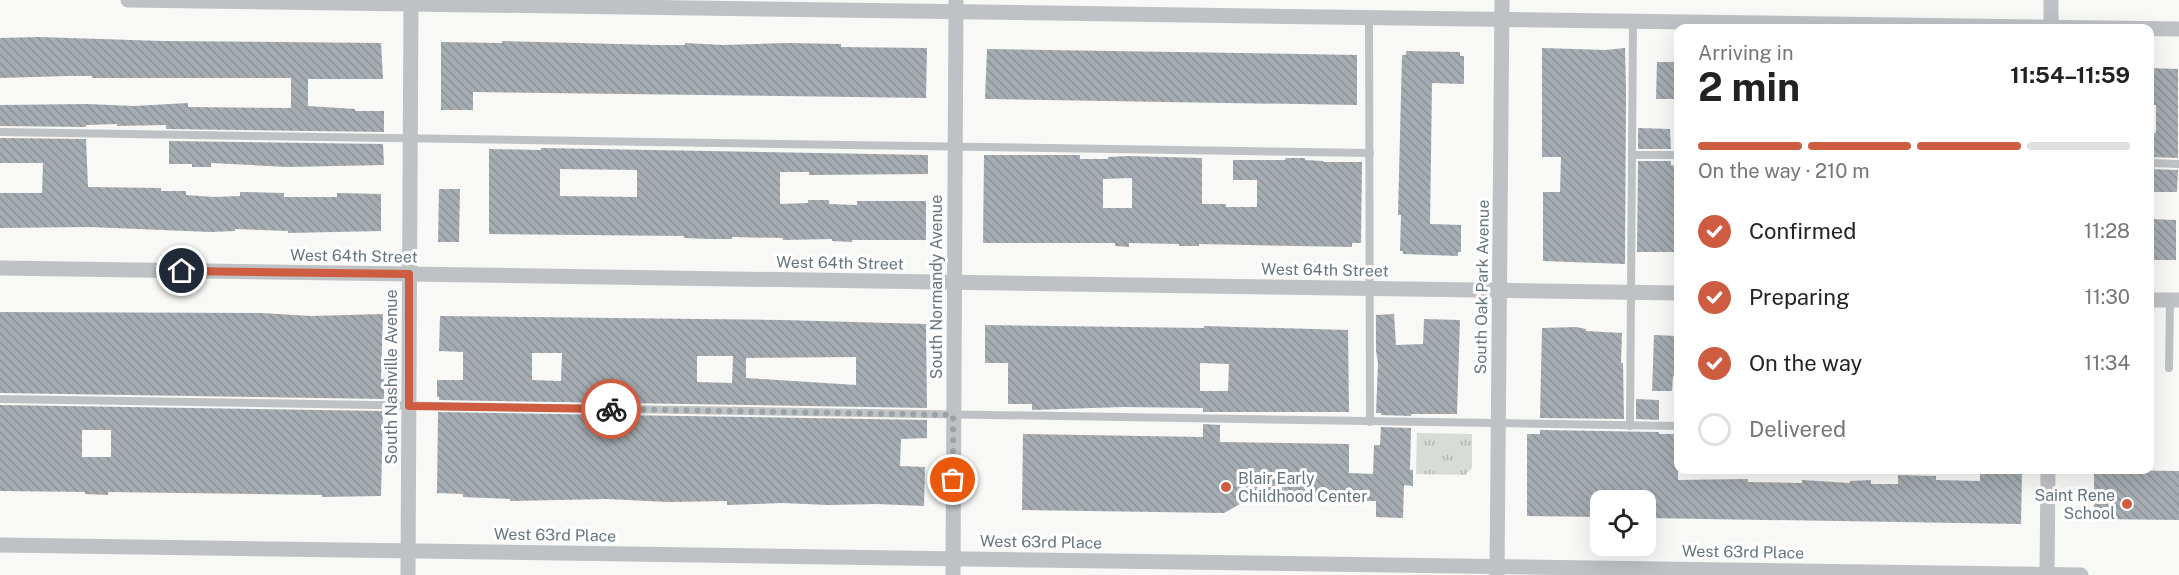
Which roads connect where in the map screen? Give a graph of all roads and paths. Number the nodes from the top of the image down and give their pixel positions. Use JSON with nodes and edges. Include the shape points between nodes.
{"nodes":[{"id":1,"x":128,"y":0,"type":"edge"},
{"id":2,"x":1502,"y":0,"type":"edge"},
{"id":3,"x":2051,"y":0,"type":"edge"},
{"id":4,"x":411,"y":2,"type":"edge"},
{"id":5,"x":682,"y":4,"type":"edge"},
{"id":6,"x":956,"y":6,"type":"edge"},
{"id":7,"x":1369,"y":18,"type":"junction"},
{"id":8,"x":1502,"y":19,"type":"junction"},
{"id":9,"x":1633,"y":21,"type":"junction"},
{"id":10,"x":1812,"y":24,"type":"edge"},
{"id":11,"x":2051,"y":24,"type":"edge"},
{"id":12,"x":2154,"y":29,"type":"edge"},
{"id":13,"x":2179,"y":29,"type":"edge"},
{"id":14,"x":0,"y":132,"type":"edge"},
{"id":15,"x":410,"y":138,"type":"junction"},
{"id":16,"x":955,"y":146,"type":"junction"},
{"id":17,"x":1370,"y":153,"type":"junction"},
{"id":18,"x":1632,"y":155,"type":"junction"},
{"id":19,"x":1674,"y":155,"type":"edge"},
{"id":20,"x":2154,"y":163,"type":"edge"},
{"id":21,"x":2179,"y":164,"type":"edge"},
{"id":22,"x":0,"y":268,"type":"edge"},
{"id":23,"x":409,"y":274,"type":"junction"},
{"id":24,"x":954,"y":282,"type":"junction"},
{"id":25,"x":1369,"y":288,"type":"junction"},
{"id":26,"x":1500,"y":290,"type":"junction"},
{"id":27,"x":1631,"y":292,"type":"junction"},
{"id":28,"x":1674,"y":293,"type":"edge"},
{"id":29,"x":2154,"y":300,"type":"edge"},
{"id":30,"x":2175,"y":300,"type":"edge"},
{"id":31,"x":2169,"y":368,"type":"dead end"},
{"id":32,"x":0,"y":399,"type":"edge"},
{"id":33,"x":409,"y":406,"type":"junction"},
{"id":34,"x":953,"y":415,"type":"junction"},
{"id":35,"x":1370,"y":422,"type":"junction"},
{"id":36,"x":1498,"y":424,"type":"junction"},
{"id":37,"x":1630,"y":426,"type":"junction"},
{"id":38,"x":1674,"y":426,"type":"edge"},
{"id":39,"x":2048,"y":474,"type":"edge"},
{"id":40,"x":0,"y":545,"type":"edge"},
{"id":41,"x":408,"y":551,"type":"junction"},
{"id":42,"x":953,"y":559,"type":"junction"},
{"id":43,"x":1367,"y":570,"type":"edge"},
{"id":44,"x":1497,"y":571,"type":"edge"},
{"id":45,"x":1632,"y":572,"type":"edge"},
{"id":46,"x":408,"y":575,"type":"edge"},
{"id":47,"x":953,"y":575,"type":"edge"},
{"id":48,"x":2047,"y":575,"type":"edge"},
{"id":49,"x":2081,"y":575,"type":"edge"}],
"edges":[{"from":1,"to":4,"type":"street"},
{"from":2,"to":8,"type":"street","name":"South Oak Park Avenue"},
{"from":3,"to":11,"type":"street"},
{"from":4,"to":5,"type":"street"},
{"from":4,"to":15,"type":"street","name":"South Nashville Avenue"},
{"from":5,"to":6,"type":"street"},
{"from":6,"to":7,"type":"street"},
{"from":6,"to":16,"type":"street","name":"South Normandy Avenue"},
{"from":7,"to":8,"type":"street"},
{"from":7,"to":17,"type":"lane"},
{"from":8,"to":9,"type":"street"},
{"from":8,"to":26,"type":"street","name":"South Oak Park Avenue"},
{"from":9,"to":10,"type":"street"},
{"from":9,"to":18,"type":"lane"},
{"from":12,"to":13,"type":"street"},
{"from":14,"to":15,"type":"lane"},
{"from":15,"to":16,"type":"lane"},
{"from":15,"to":23,"type":"street","name":"South Nashville Avenue"},
{"from":16,"to":17,"type":"lane"},
{"from":16,"to":24,"type":"street","name":"South Normandy Avenue"},
{"from":17,"to":25,"type":"lane"},
{"from":18,"to":19,"type":"lane"},
{"from":18,"to":27,"type":"lane"},
{"from":20,"to":21,"type":"lane"},
{"from":22,"to":23,"type":"street","name":"West 64th Street"},
{"from":23,"to":24,"type":"street","name":"West 64th Street"},
{"from":23,"to":33,"type":"street","name":"South Nashville Avenue"},
{"from":24,"to":25,"type":"street","name":"West 64th Street"},
{"from":24,"to":34,"type":"street","name":"South Normandy Avenue"},
{"from":25,"to":26,"type":"street","name":"West 64th Street"},
{"from":25,"to":35,"type":"lane"},
{"from":26,"to":27,"type":"street","name":"West 64th Street"},
{"from":26,"to":36,"type":"street","name":"South Oak Park Avenue"},
{"from":27,"to":28,"type":"street","name":"West 64th Street"},
{"from":27,"to":37,"type":"lane"},
{"from":29,"to":30,"type":"street"},
{"from":30,"to":31,"type":"lane"},
{"from":32,"to":33,"type":"lane"},
{"from":33,"to":34,"type":"lane"},
{"from":33,"to":41,"type":"street","name":"South Nashville Avenue"},
{"from":34,"to":35,"type":"lane"},
{"from":34,"to":42,"type":"street","name":"South Normandy Avenue"},
{"from":35,"to":36,"type":"lane"},
{"from":36,"to":37,"type":"lane"},
{"from":36,"to":44,"type":"street","name":"South Oak Park Avenue"},
{"from":37,"to":38,"type":"lane"},
{"from":39,"to":48,"type":"street"},
{"from":40,"to":41,"type":"street","name":"West 63rd Place"},
{"from":41,"to":42,"type":"street","name":"West 63rd Place"},
{"from":41,"to":46,"type":"street","name":"South Nashville Avenue"},
{"from":42,"to":43,"type":"street","name":"West 63rd Place"},
{"from":42,"to":47,"type":"street","name":"South Normandy Avenue"},
{"from":43,"to":44,"type":"street","name":"West 63rd Place"},
{"from":44,"to":45,"type":"street","name":"West 63rd Place"},
{"from":45,"to":48,"type":"street","name":"West 63rd Place"},
{"from":48,"to":49,"type":"street","name":"West 63rd Place"}]}
